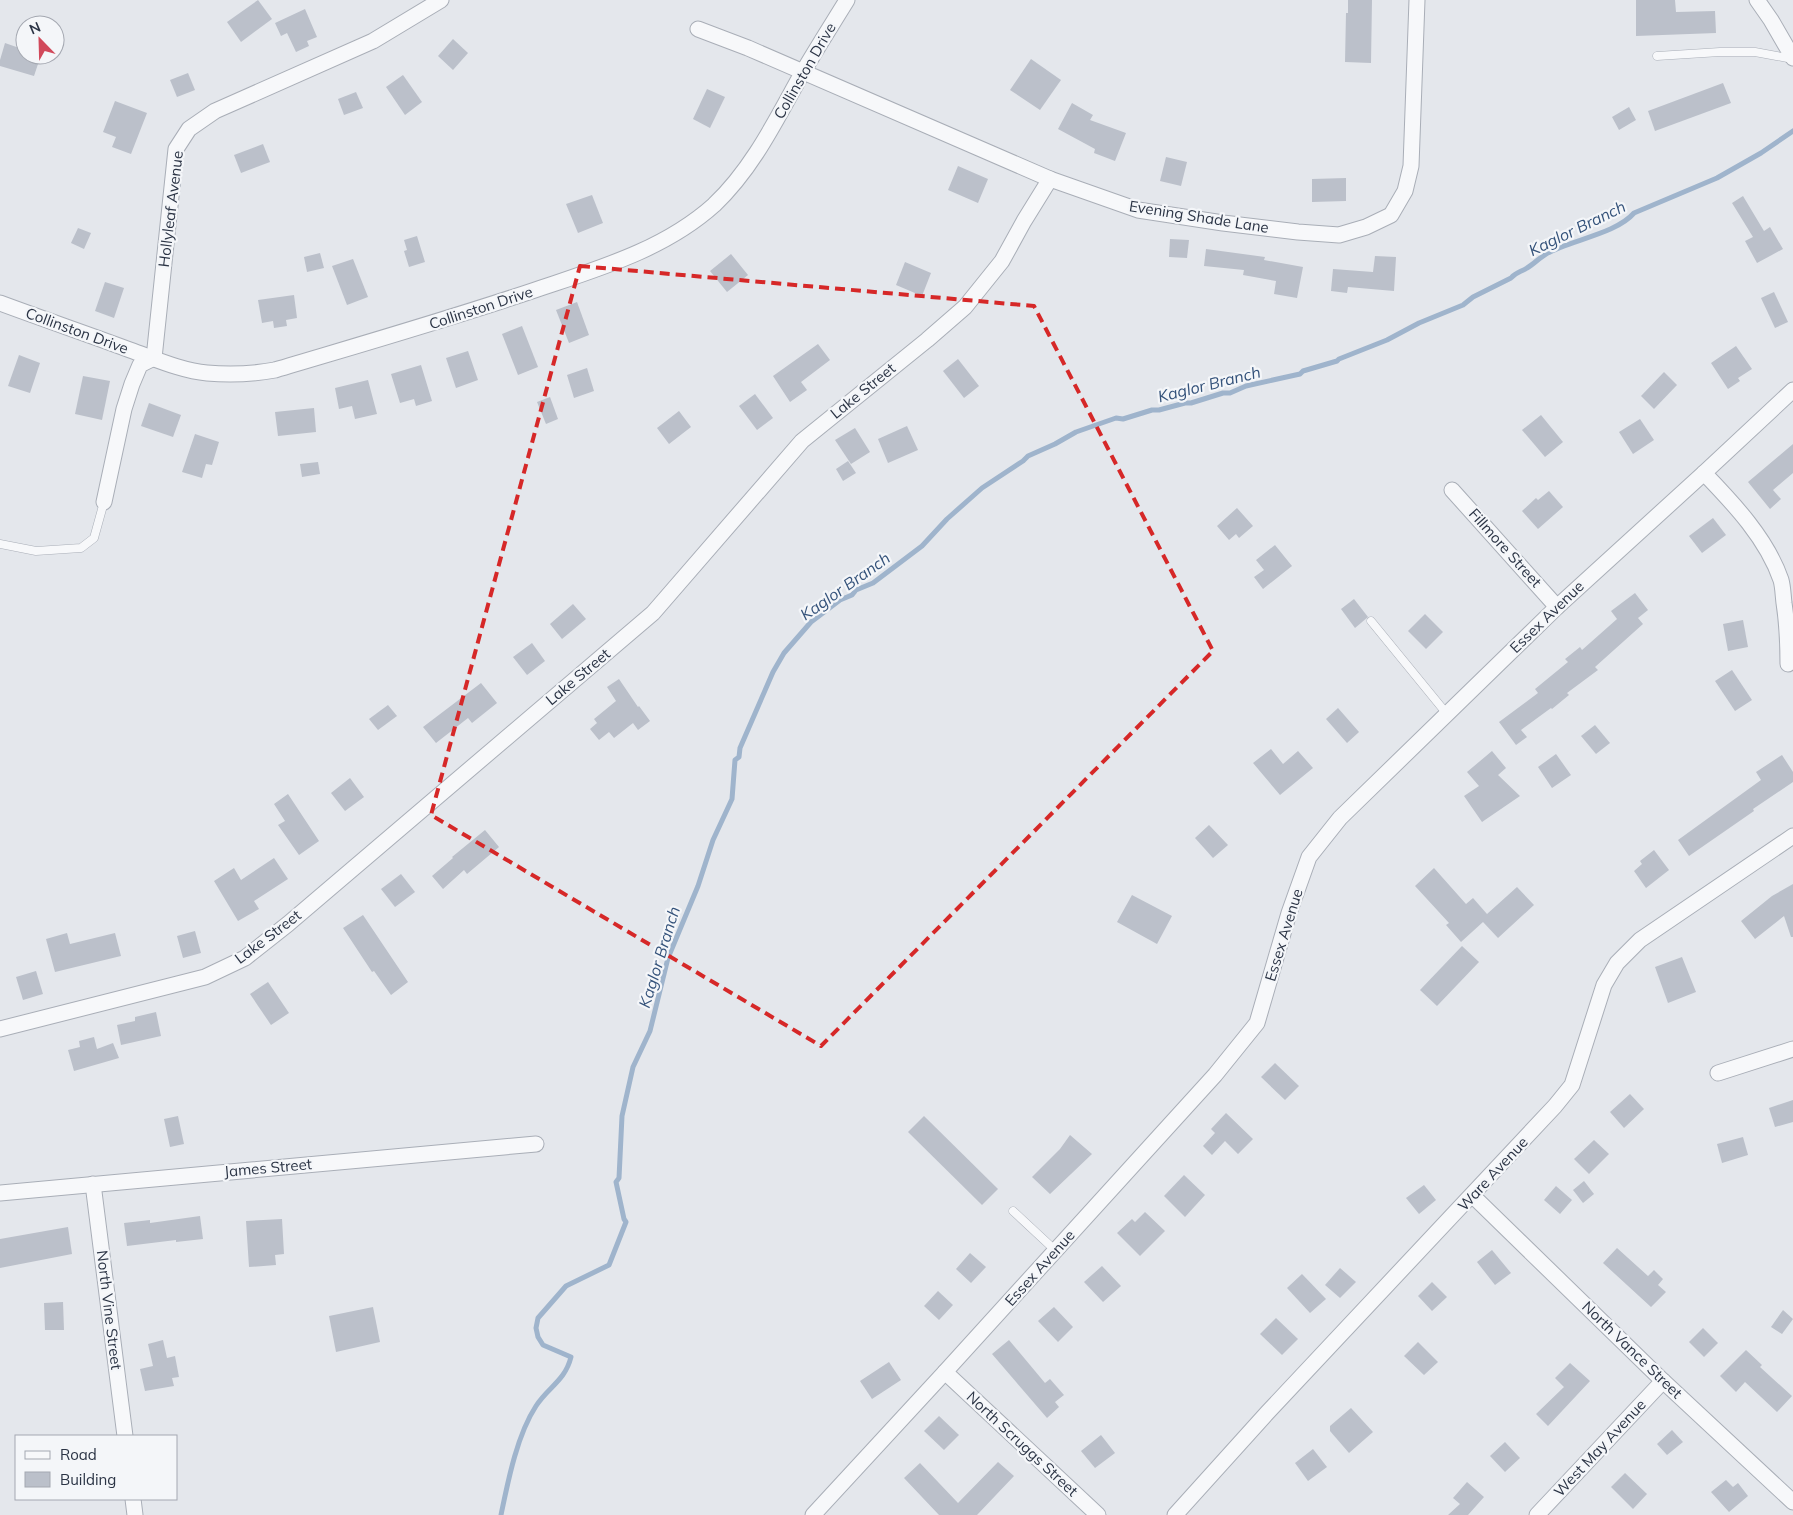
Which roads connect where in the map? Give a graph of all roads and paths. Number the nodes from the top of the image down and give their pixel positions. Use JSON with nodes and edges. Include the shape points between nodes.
{"nodes":[{"id":1,"x":440,"y":0,"type":"edge"},
{"id":2,"x":847,"y":0,"type":"edge"},
{"id":3,"x":1417,"y":0,"type":"edge"},
{"id":4,"x":1757,"y":0,"type":"edge"},
{"id":5,"x":698,"y":29,"type":"dead end"},
{"id":6,"x":1657,"y":56,"type":"dead end"},
{"id":7,"x":1793,"y":58,"type":"edge"},
{"id":8,"x":803,"y":72,"type":"junction"},
{"id":9,"x":1050,"y":179,"type":"junction"},
{"id":10,"x":0,"y":303,"type":"edge"},
{"id":11,"x":154,"y":358,"type":"junction"},
{"id":12,"x":1793,"y":390,"type":"edge"},
{"id":13,"x":1704,"y":473,"type":"junction"},
{"id":14,"x":1452,"y":490,"type":"dead end"},
{"id":15,"x":104,"y":502,"type":"joint"},
{"id":16,"x":0,"y":544,"type":"edge"},
{"id":17,"x":1557,"y":607,"type":"junction"},
{"id":18,"x":1371,"y":622,"type":"dead end"},
{"id":19,"x":1788,"y":664,"type":"dead end"},
{"id":20,"x":1447,"y":714,"type":"junction"},
{"id":21,"x":1793,"y":836,"type":"edge"},
{"id":22,"x":0,"y":1029,"type":"edge"},
{"id":23,"x":1793,"y":1049,"type":"edge"},
{"id":24,"x":1718,"y":1072,"type":"dead end"},
{"id":25,"x":536,"y":1144,"type":"dead end"},
{"id":26,"x":93,"y":1184,"type":"junction"},
{"id":27,"x":0,"y":1193,"type":"edge"},
{"id":28,"x":1473,"y":1196,"type":"junction"},
{"id":29,"x":1013,"y":1212,"type":"dead end"},
{"id":30,"x":1056,"y":1250,"type":"junction"},
{"id":31,"x":946,"y":1372,"type":"junction"},
{"id":32,"x":1663,"y":1380,"type":"junction"},
{"id":33,"x":125,"y":1435,"type":"edge"},
{"id":34,"x":132,"y":1500,"type":"edge"},
{"id":35,"x":1793,"y":1502,"type":"edge"},
{"id":36,"x":135,"y":1515,"type":"edge"},
{"id":37,"x":813,"y":1515,"type":"edge"},
{"id":38,"x":1098,"y":1515,"type":"edge"},
{"id":39,"x":1175,"y":1515,"type":"edge"},
{"id":40,"x":1537,"y":1515,"type":"edge"}],
"edges":[{"from":1,"to":11,"type":"street","name":"Hollyleaf Avenue","via":[[373,40],[215,111],[189,129],[176,149]]},
{"from":2,"to":8,"type":"street","name":"Collinston Drive"},
{"from":3,"to":9,"type":"street","name":"Evening Shade Lane","via":[[1411,166],[1405,191],[1391,215],[1366,227],[1339,234],[1298,232],[1138,210]]},
{"from":4,"to":7,"type":"street"},
{"from":5,"to":8,"type":"street","name":"Evening Shade Lane"},
{"from":6,"to":7,"type":"lane","via":[[1755,52]]},
{"from":8,"to":9,"type":"street","name":"Evening Shade Lane"},
{"from":8,"to":11,"type":"street","name":"Collinston Drive","via":[[740,177],[714,205],[663,241],[598,269],[490,306],[275,370],[205,373]]},
{"from":9,"to":22,"type":"street","name":"Lake Street","via":[[1002,261],[965,307],[802,441],[653,613],[288,924],[245,958],[205,977]]},
{"from":10,"to":11,"type":"street","name":"Collinston Drive"},
{"from":11,"to":15,"type":"street","via":[[140,365],[132,384]]},
{"from":12,"to":13,"type":"street","name":"Essex Avenue"},
{"from":13,"to":17,"type":"street","name":"Essex Avenue"},
{"from":13,"to":19,"type":"street","via":[[1756,534],[1781,581],[1788,633]]},
{"from":14,"to":17,"type":"street","name":"Fillmore Street"},
{"from":15,"to":16,"type":"lane","via":[[94,538],[81,548],[36,550]]},
{"from":17,"to":20,"type":"street","name":"Essex Avenue"},
{"from":18,"to":20,"type":"lane"},
{"from":20,"to":30,"type":"street","name":"Essex Avenue","via":[[1340,818],[1309,857],[1257,1023],[1215,1075]]},
{"from":21,"to":28,"type":"street","name":"Ware Avenue","via":[[1640,940],[1617,963],[1604,985],[1572,1085]]},
{"from":23,"to":24,"type":"street"},
{"from":25,"to":26,"type":"street","name":"James Street"},
{"from":26,"to":27,"type":"street","name":"James Street"},
{"from":26,"to":33,"type":"street","name":"North Vine Street"},
{"from":28,"to":32,"type":"street","name":"North Vance Street"},
{"from":28,"to":39,"type":"street","name":"Ware Avenue"},
{"from":29,"to":30,"type":"lane"},
{"from":30,"to":31,"type":"street","name":"Essex Avenue"},
{"from":31,"to":37,"type":"street","name":"Essex Avenue"},
{"from":31,"to":38,"type":"street","name":"North Scruggs Street"},
{"from":32,"to":35,"type":"street","name":"North Vance Street"},
{"from":32,"to":40,"type":"street","name":"West May Avenue"},
{"from":34,"to":36,"type":"street"}]}
